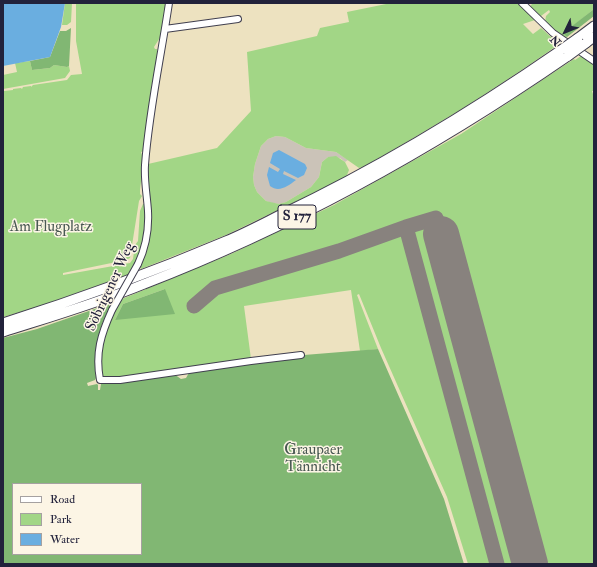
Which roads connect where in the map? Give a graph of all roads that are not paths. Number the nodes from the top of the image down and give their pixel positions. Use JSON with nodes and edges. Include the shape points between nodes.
{"nodes":[{"id":1,"x":169,"y":3,"type":"edge"},
{"id":2,"x":522,"y":3,"type":"edge"},
{"id":3,"x":238,"y":19,"type":"dead end"},
{"id":4,"x":594,"y":26,"type":"edge"},
{"id":5,"x":165,"y":29,"type":"junction"},
{"id":6,"x":594,"y":37,"type":"edge"},
{"id":7,"x":582,"y":40,"type":"junction"},
{"id":8,"x":564,"y":53,"type":"junction"},
{"id":9,"x":594,"y":61,"type":"edge"},
{"id":10,"x":3,"y":323,"type":"edge"},
{"id":11,"x":3,"y":332,"type":"edge"},
{"id":12,"x":300,"y":355,"type":"dead end"}],
"edges":[{"from":1,"to":5,"type":"street","name":"Söbrigener Weg"},
{"from":2,"to":9,"type":"street","via":[[553,33]]},
{"from":3,"to":5,"type":"street"},
{"from":4,"to":7,"type":"highway","number":"S 177"},
{"from":5,"to":12,"type":"street","name":"Söbrigener Weg","bridge":true,"via":[[145,165],[144,181],[148,210],[145,245],[138,264],[101,335],[98,365],[100,380],[120,380]]},
{"from":6,"to":7,"type":"highway","number":"S 177"},
{"from":7,"to":8,"type":"highway","number":"S 177","bridge":true},
{"from":8,"to":10,"type":"highway","number":"S 177","via":[[378,166],[313,200],[228,240],[141,276]]},
{"from":8,"to":11,"type":"highway","number":"S 177","via":[[525,86],[459,128],[314,209],[232,248],[144,284]]}]}
